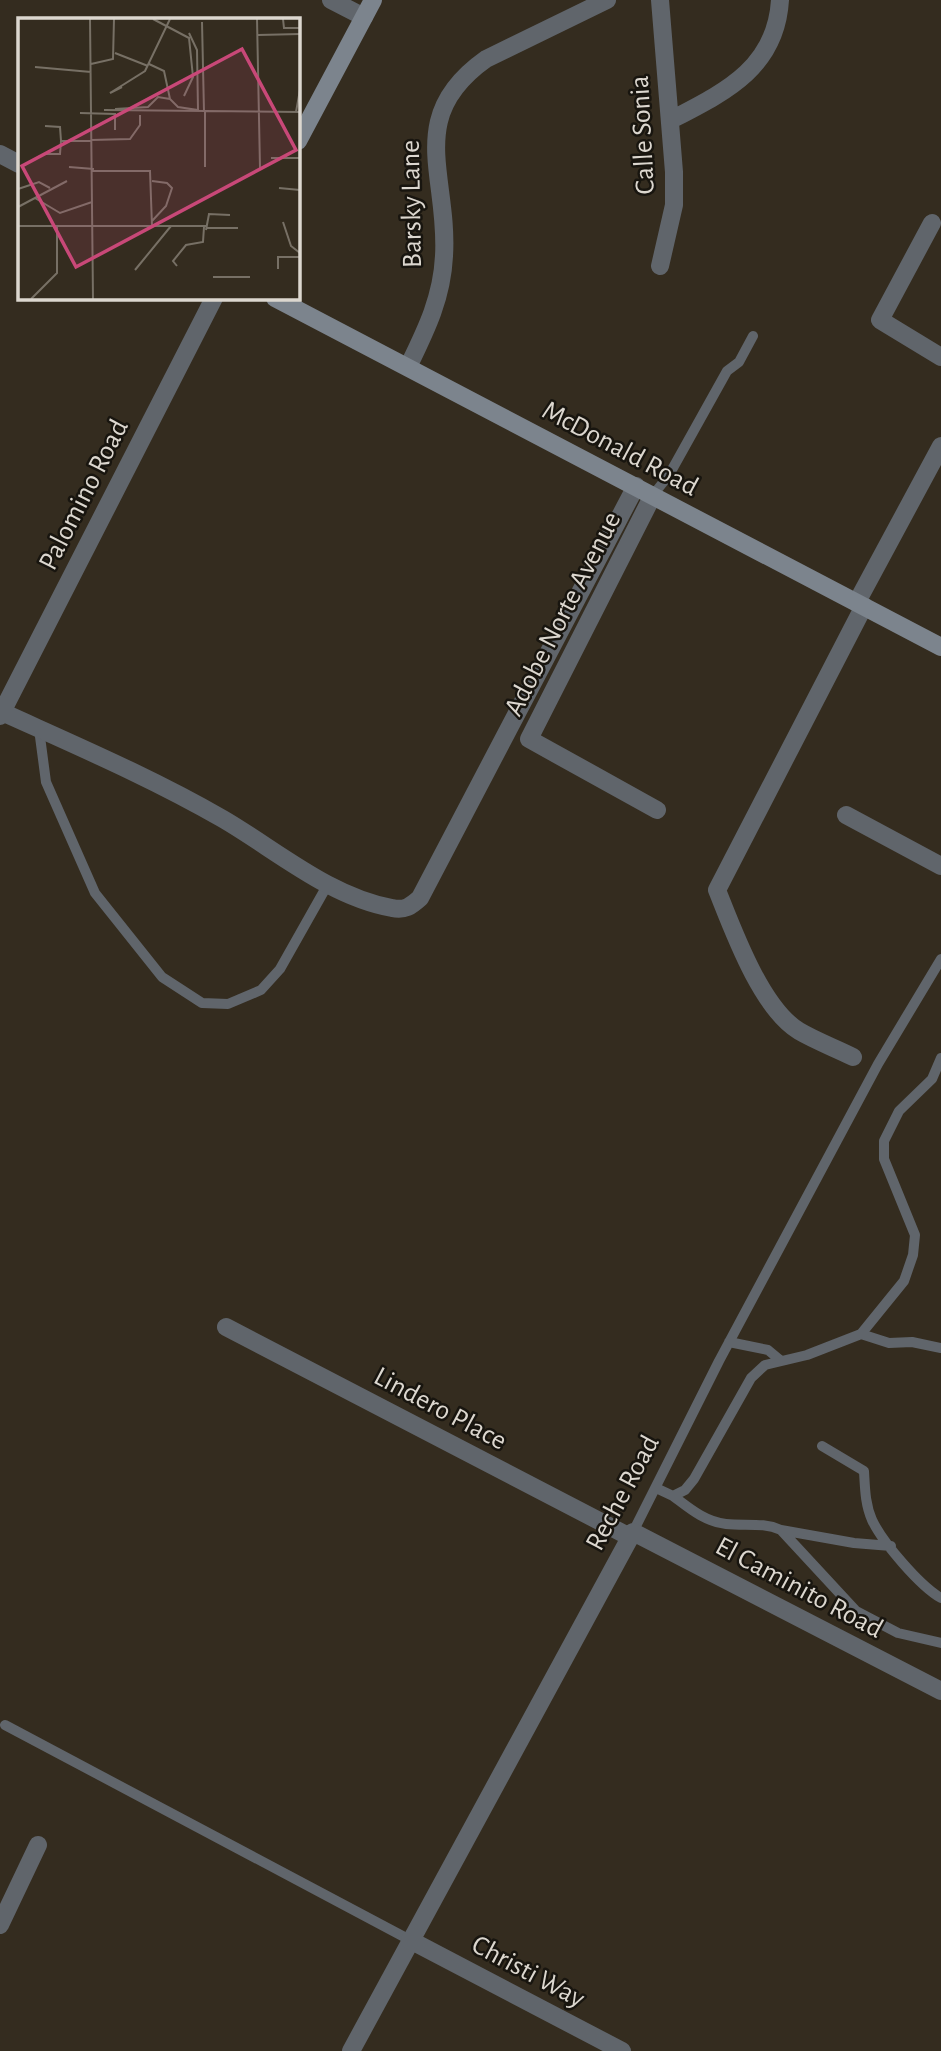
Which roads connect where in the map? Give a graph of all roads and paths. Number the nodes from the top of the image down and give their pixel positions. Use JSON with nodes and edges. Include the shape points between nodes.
{"nodes":[{"id":1,"x":331,"y":0,"type":"edge"},
{"id":2,"x":373,"y":0,"type":"edge"},
{"id":3,"x":607,"y":0,"type":"edge"},
{"id":4,"x":660,"y":0,"type":"edge"},
{"id":5,"x":780,"y":0,"type":"edge"},
{"id":6,"x":364,"y":17,"type":"junction"},
{"id":7,"x":671,"y":120,"type":"junction"},
{"id":8,"x":299,"y":139,"type":"edge"},
{"id":9,"x":0,"y":154,"type":"edge"},
{"id":10,"x":18,"y":163,"type":"edge"},
{"id":11,"x":932,"y":223,"type":"dead end"},
{"id":12,"x":660,"y":266,"type":"dead end"},
{"id":13,"x":213,"y":299,"type":"edge"},
{"id":14,"x":277,"y":299,"type":"edge"},
{"id":15,"x":753,"y":336,"type":"dead end"},
{"id":16,"x":941,"y":357,"type":"edge"},
{"id":17,"x":408,"y":367,"type":"junction"},
{"id":18,"x":941,"y":446,"type":"edge"},
{"id":19,"x":636,"y":486,"type":"junction"},
{"id":20,"x":653,"y":495,"type":"junction"},
{"id":21,"x":860,"y":604,"type":"junction"},
{"id":22,"x":941,"y":647,"type":"edge"},
{"id":23,"x":1,"y":714,"type":"edge"},
{"id":24,"x":39,"y":729,"type":"junction"},
{"id":25,"x":657,"y":810,"type":"dead end"},
{"id":26,"x":846,"y":815,"type":"dead end"},
{"id":27,"x":941,"y":866,"type":"edge"},
{"id":28,"x":328,"y":884,"type":"junction"},
{"id":29,"x":941,"y":960,"type":"edge"},
{"id":30,"x":853,"y":1057,"type":"dead end"},
{"id":31,"x":941,"y":1058,"type":"edge"},
{"id":32,"x":226,"y":1327,"type":"dead end"},
{"id":33,"x":861,"y":1334,"type":"junction"},
{"id":34,"x":729,"y":1342,"type":"junction"},
{"id":35,"x":941,"y":1349,"type":"edge"},
{"id":36,"x":780,"y":1360,"type":"junction"},
{"id":37,"x":822,"y":1446,"type":"dead end"},
{"id":38,"x":656,"y":1488,"type":"junction"},
{"id":39,"x":673,"y":1496,"type":"junction"},
{"id":40,"x":781,"y":1530,"type":"junction"},
{"id":41,"x":631,"y":1534,"type":"junction"},
{"id":42,"x":891,"y":1546,"type":"junction"},
{"id":43,"x":941,"y":1598,"type":"edge"},
{"id":44,"x":941,"y":1643,"type":"edge"},
{"id":45,"x":941,"y":1691,"type":"edge"},
{"id":46,"x":5,"y":1725,"type":"dead end"},
{"id":47,"x":38,"y":1845,"type":"dead end"},
{"id":48,"x":0,"y":1925,"type":"edge"},
{"id":49,"x":410,"y":1940,"type":"junction"},
{"id":50,"x":351,"y":2051,"type":"edge"},
{"id":51,"x":622,"y":2051,"type":"edge"}],
"edges":[{"from":1,"to":6,"type":"street"},
{"from":2,"to":6,"type":"street"},
{"from":3,"to":17,"type":"street","name":"Barsky Lane","via":[[486,60],[468,72],[450,94],[438,119],[436,144],[444,255],[434,314]]},
{"from":4,"to":7,"type":"street","name":"Calle Sonia"},
{"from":5,"to":7,"type":"street","via":[[779,20],[758,63],[727,91]]},
{"from":6,"to":8,"type":"street"},
{"from":7,"to":12,"type":"street","name":"Calle Sonia","via":[[674,205]]},
{"from":9,"to":10,"type":"street"},
{"from":11,"to":16,"type":"street","via":[[880,320]]},
{"from":13,"to":23,"type":"street","name":"Palomino Road"},
{"from":14,"to":17,"type":"street","name":"McDonald Road"},
{"from":15,"to":20,"type":"lane"},
{"from":17,"to":19,"type":"street","name":"McDonald Road"},
{"from":18,"to":21,"type":"street"},
{"from":19,"to":20,"type":"street","name":"McDonald Road"},
{"from":19,"to":28,"type":"street","via":[[420,898],[409,908],[393,909]]},
{"from":20,"to":21,"type":"street","name":"McDonald Road"},
{"from":20,"to":25,"type":"street","name":"Adobe Norte Avenue","via":[[529,739]]},
{"from":21,"to":22,"type":"street","name":"McDonald Road"},
{"from":21,"to":30,"type":"street","via":[[717,890],[750,970],[786,1020]]},
{"from":23,"to":24,"type":"street"},
{"from":24,"to":28,"type":"street","via":[[164,787]]},
{"from":24,"to":28,"type":"lane","via":[[46,782],[94,893],[162,978],[202,1003],[228,1004],[261,990],[280,970]]},
{"from":26,"to":27,"type":"street"},
{"from":29,"to":34,"type":"lane","name":"Reche Road","via":[[878,1064]]},
{"from":31,"to":33,"type":"lane","via":[[932,1079],[894,1118],[884,1141],[884,1159],[915,1235],[913,1255],[904,1281]]},
{"from":32,"to":41,"type":"street","name":"Lindero Place"},
{"from":33,"to":35,"type":"lane","via":[[889,1343],[912,1342]]},
{"from":33,"to":36,"type":"lane"},
{"from":34,"to":36,"type":"lane","via":[[768,1350]]},
{"from":34,"to":38,"type":"lane","name":"Reche Road"},
{"from":36,"to":39,"type":"lane","via":[[765,1365],[751,1378],[694,1479]]},
{"from":37,"to":42,"type":"lane","via":[[864,1471],[865,1498],[873,1521]]},
{"from":38,"to":39,"type":"lane"},
{"from":38,"to":41,"type":"lane","name":"Reche Road"},
{"from":39,"to":40,"type":"lane","via":[[708,1520],[769,1524]]},
{"from":40,"to":42,"type":"lane"},
{"from":40,"to":44,"type":"lane","via":[[856,1611],[898,1633]]},
{"from":41,"to":45,"type":"street","name":"El Caminito Road"},
{"from":41,"to":49,"type":"street","name":"Reche Road"},
{"from":42,"to":43,"type":"lane","via":[[923,1588]]},
{"from":46,"to":49,"type":"lane"},
{"from":47,"to":48,"type":"street"},
{"from":49,"to":50,"type":"street","name":"Reche Road"},
{"from":49,"to":51,"type":"street","name":"Christi Way"}]}
